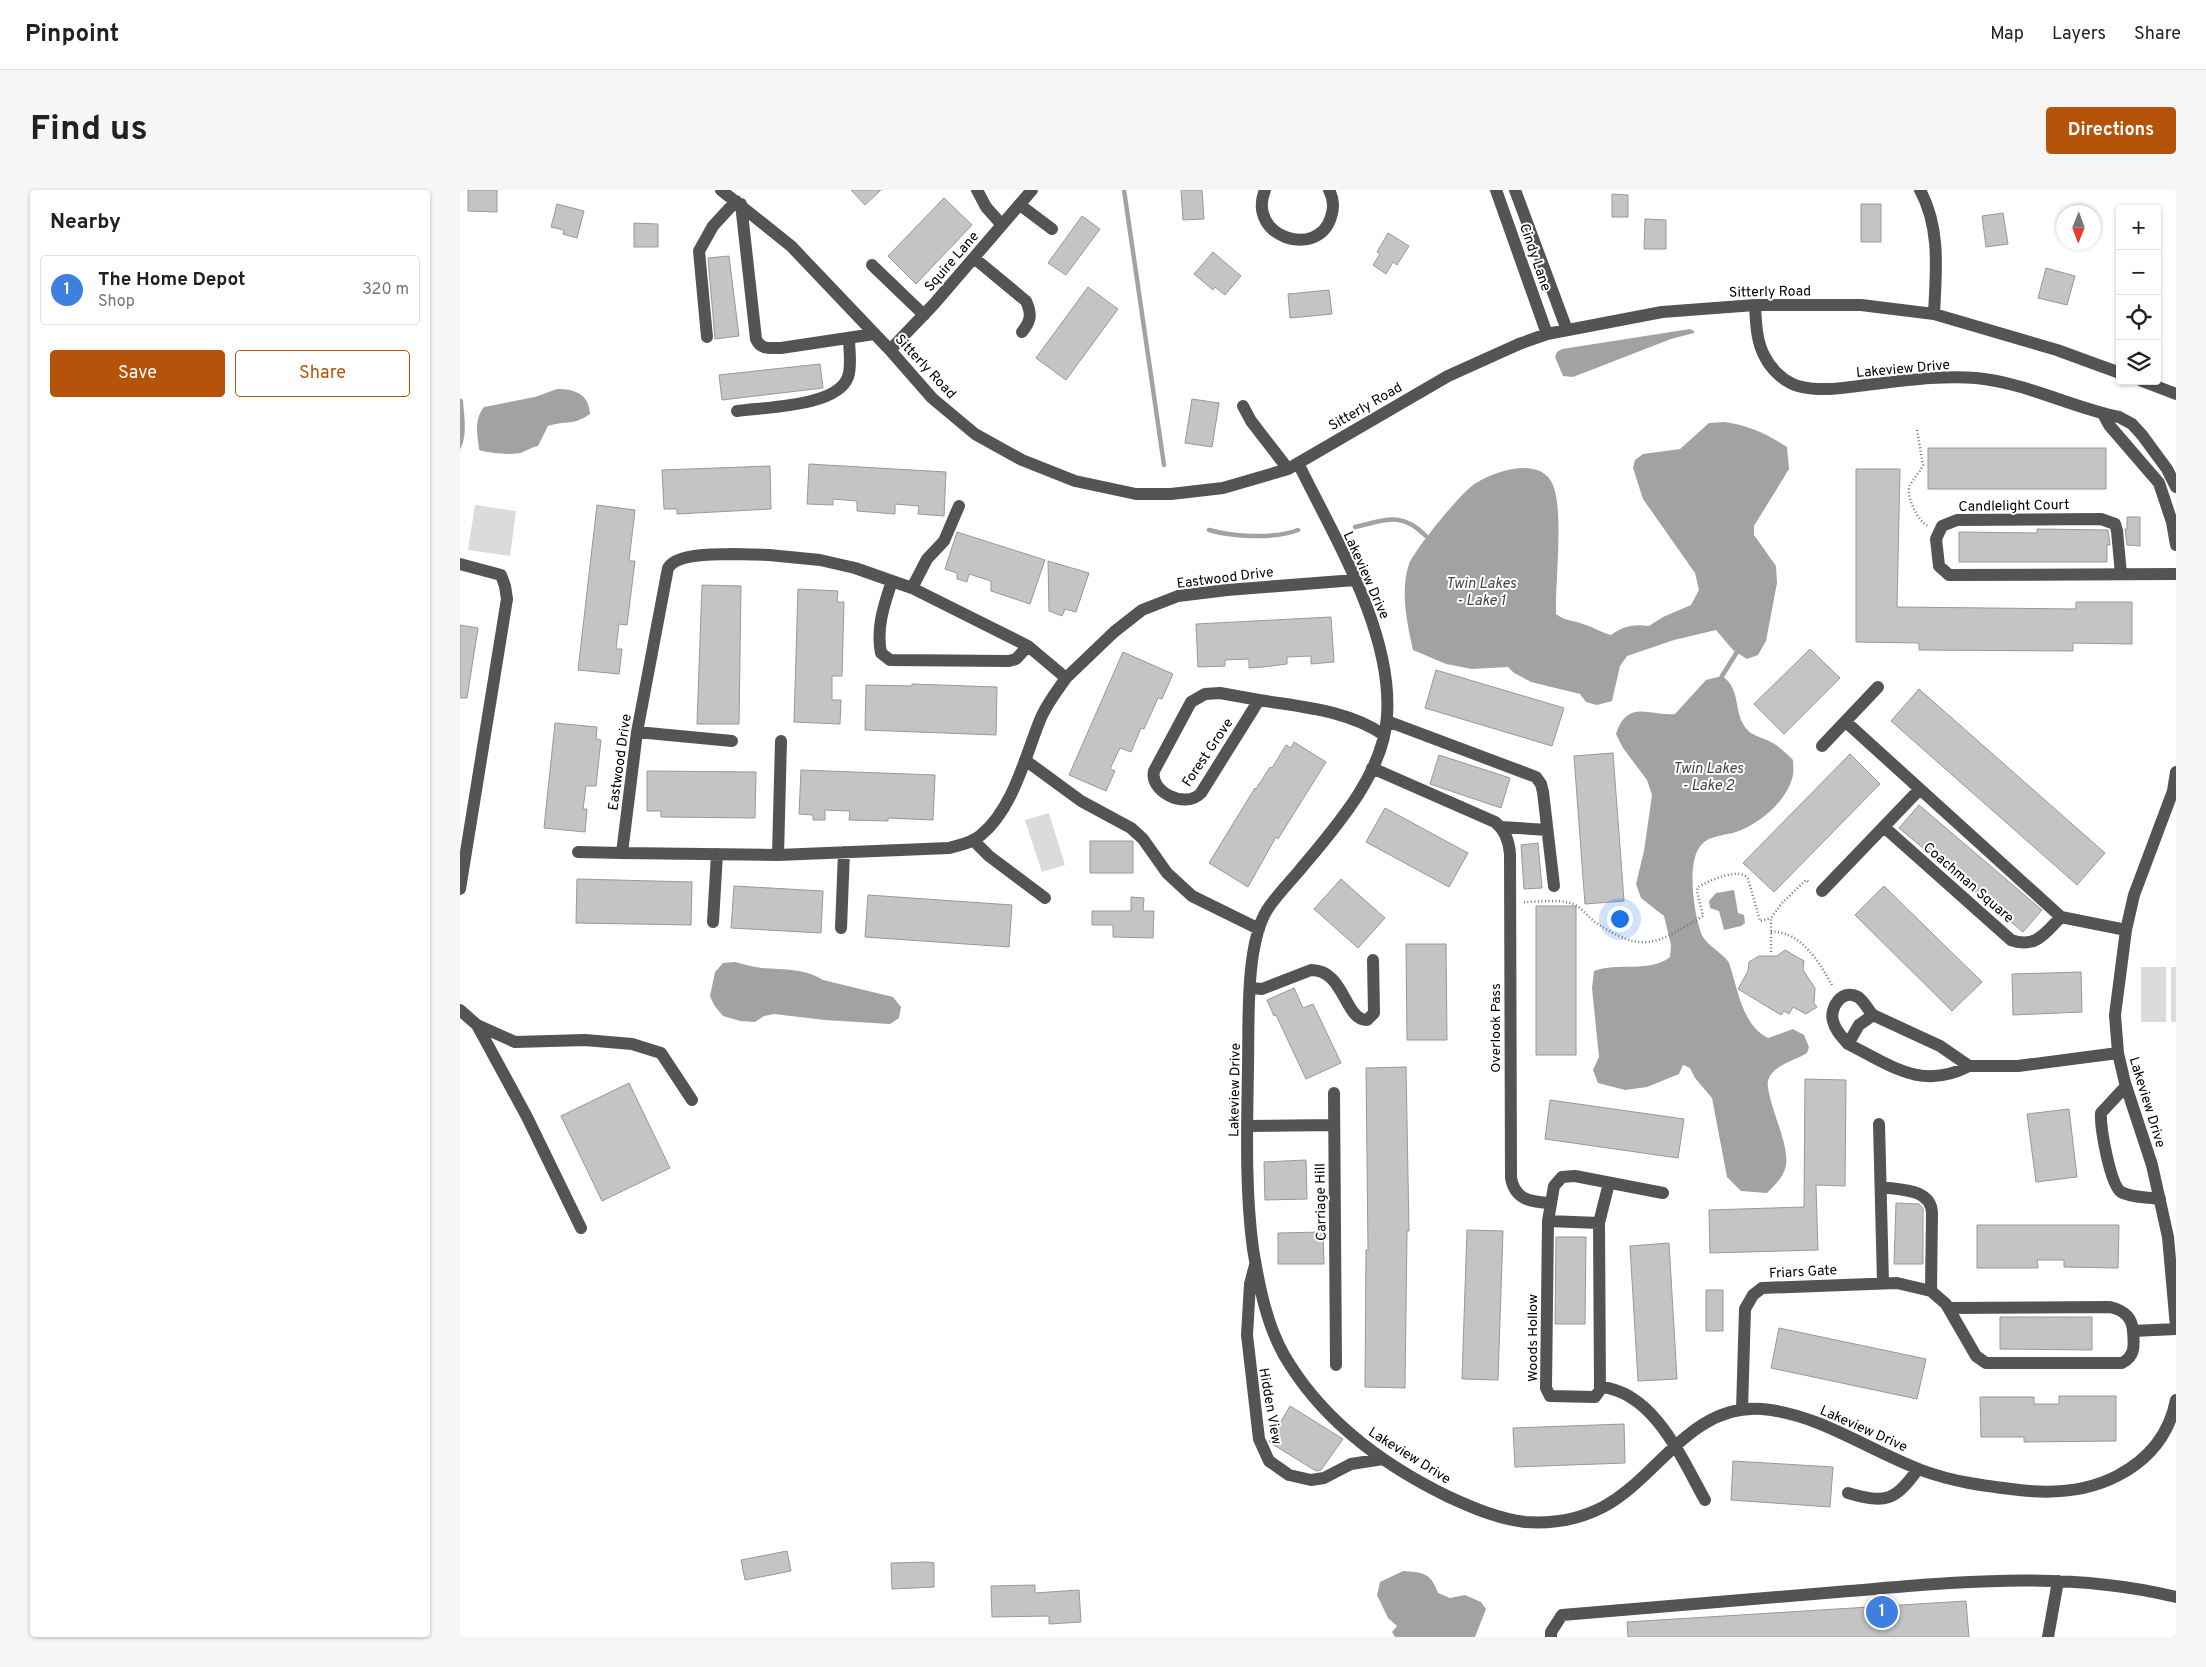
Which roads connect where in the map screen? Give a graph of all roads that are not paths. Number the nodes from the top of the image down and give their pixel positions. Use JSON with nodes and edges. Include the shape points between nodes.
{"nodes":[{"id":1,"x":721,"y":190,"type":"edge"},
{"id":2,"x":977,"y":190,"type":"edge"},
{"id":3,"x":1032,"y":190,"type":"edge"},
{"id":4,"x":1265,"y":190,"type":"edge"},
{"id":5,"x":1329,"y":190,"type":"edge"},
{"id":6,"x":1496,"y":190,"type":"edge"},
{"id":7,"x":1515,"y":190,"type":"edge"},
{"id":8,"x":1920,"y":190,"type":"edge"},
{"id":9,"x":738,"y":202,"type":"junction"},
{"id":10,"x":1020,"y":205,"type":"junction"},
{"id":11,"x":1002,"y":225,"type":"junction"},
{"id":12,"x":1052,"y":229,"type":"dead end"},
{"id":13,"x":974,"y":258,"type":"junction"},
{"id":14,"x":872,"y":265,"type":"dead end"},
{"id":15,"x":1755,"y":305,"type":"junction"},
{"id":16,"x":1934,"y":314,"type":"junction"},
{"id":17,"x":924,"y":315,"type":"junction"},
{"id":18,"x":1567,"y":330,"type":"junction"},
{"id":19,"x":1022,"y":332,"type":"dead end"},
{"id":20,"x":874,"y":334,"type":"junction"},
{"id":21,"x":1547,"y":334,"type":"junction"},
{"id":22,"x":707,"y":337,"type":"dead end"},
{"id":23,"x":849,"y":338,"type":"junction"},
{"id":24,"x":890,"y":350,"type":"junction"},
{"id":25,"x":2116,"y":372,"type":"edge"},
{"id":26,"x":2152,"y":385,"type":"edge"},
{"id":27,"x":2176,"y":394,"type":"edge"},
{"id":28,"x":1243,"y":406,"type":"dead end"},
{"id":29,"x":738,"y":411,"type":"dead end"},
{"id":30,"x":2104,"y":414,"type":"junction"},
{"id":31,"x":1293,"y":466,"type":"junction"},
{"id":32,"x":2176,"y":487,"type":"edge"},
{"id":33,"x":959,"y":506,"type":"dead end"},
{"id":34,"x":2176,"y":544,"type":"edge"},
{"id":35,"x":460,"y":564,"type":"edge"},
{"id":36,"x":2121,"y":574,"type":"junction"},
{"id":37,"x":2176,"y":574,"type":"edge"},
{"id":38,"x":1355,"y":580,"type":"junction"},
{"id":39,"x":892,"y":581,"type":"junction"},
{"id":40,"x":912,"y":588,"type":"junction"},
{"id":41,"x":1028,"y":646,"type":"junction"},
{"id":42,"x":1066,"y":678,"type":"junction"},
{"id":43,"x":1878,"y":687,"type":"dead end"},
{"id":44,"x":1259,"y":700,"type":"junction"},
{"id":45,"x":1387,"y":721,"type":"junction"},
{"id":46,"x":1846,"y":722,"type":"junction"},
{"id":47,"x":637,"y":732,"type":"junction"},
{"id":48,"x":1384,"y":735,"type":"junction"},
{"id":49,"x":732,"y":741,"type":"dead end"},
{"id":50,"x":781,"y":741,"type":"dead end"},
{"id":51,"x":1822,"y":746,"type":"dead end"},
{"id":52,"x":1025,"y":760,"type":"junction"},
{"id":53,"x":1372,"y":768,"type":"junction"},
{"id":54,"x":2176,"y":772,"type":"edge"},
{"id":55,"x":1919,"y":790,"type":"junction"},
{"id":56,"x":1884,"y":827,"type":"junction"},
{"id":57,"x":1502,"y":828,"type":"junction"},
{"id":58,"x":1547,"y":830,"type":"junction"},
{"id":59,"x":973,"y":840,"type":"junction"},
{"id":60,"x":578,"y":852,"type":"dead end"},
{"id":61,"x":844,"y":852,"type":"junction"},
{"id":62,"x":622,"y":853,"type":"junction"},
{"id":63,"x":717,"y":854,"type":"junction"},
{"id":64,"x":778,"y":856,"type":"junction"},
{"id":65,"x":462,"y":859,"type":"edge"},
{"id":66,"x":1554,"y":886,"type":"dead end"},
{"id":67,"x":460,"y":889,"type":"edge"},
{"id":68,"x":1822,"y":891,"type":"road end"},
{"id":69,"x":1045,"y":898,"type":"dead end"},
{"id":70,"x":2061,"y":917,"type":"junction"},
{"id":71,"x":713,"y":922,"type":"dead end"},
{"id":72,"x":840,"y":928,"type":"dead end"},
{"id":73,"x":1259,"y":929,"type":"junction"},
{"id":74,"x":2126,"y":930,"type":"junction"},
{"id":75,"x":1373,"y":960,"type":"dead end"},
{"id":76,"x":1251,"y":988,"type":"junction"},
{"id":77,"x":460,"y":1010,"type":"edge"},
{"id":78,"x":1873,"y":1015,"type":"junction"},
{"id":79,"x":477,"y":1026,"type":"junction"},
{"id":80,"x":1848,"y":1044,"type":"junction"},
{"id":81,"x":2118,"y":1053,"type":"junction"},
{"id":82,"x":1969,"y":1066,"type":"junction"},
{"id":83,"x":2126,"y":1086,"type":"junction"},
{"id":84,"x":1334,"y":1092,"type":"dead end"},
{"id":85,"x":692,"y":1100,"type":"dead end"},
{"id":86,"x":1879,"y":1124,"type":"dead end"},
{"id":87,"x":1334,"y":1125,"type":"junction"},
{"id":88,"x":1248,"y":1126,"type":"junction"},
{"id":89,"x":1610,"y":1183,"type":"junction"},
{"id":90,"x":1881,"y":1187,"type":"junction"},
{"id":91,"x":1663,"y":1193,"type":"dead end"},
{"id":92,"x":2160,"y":1199,"type":"junction"},
{"id":93,"x":1550,"y":1203,"type":"junction"},
{"id":94,"x":1548,"y":1221,"type":"junction"},
{"id":95,"x":1599,"y":1223,"type":"junction"},
{"id":96,"x":581,"y":1228,"type":"dead end"},
{"id":97,"x":1256,"y":1262,"type":"junction"},
{"id":98,"x":1883,"y":1282,"type":"junction"},
{"id":99,"x":1931,"y":1291,"type":"junction"},
{"id":100,"x":1949,"y":1308,"type":"junction"},
{"id":101,"x":2176,"y":1328,"type":"edge"},
{"id":102,"x":2133,"y":1331,"type":"junction"},
{"id":103,"x":1336,"y":1365,"type":"dead end"},
{"id":104,"x":1601,"y":1386,"type":"junction"},
{"id":105,"x":2176,"y":1400,"type":"edge"},
{"id":106,"x":1742,"y":1410,"type":"junction"},
{"id":107,"x":1675,"y":1444,"type":"junction"},
{"id":108,"x":1383,"y":1459,"type":"junction"},
{"id":109,"x":1918,"y":1469,"type":"junction"},
{"id":110,"x":1848,"y":1493,"type":"dead end"},
{"id":111,"x":1705,"y":1500,"type":"dead end"},
{"id":112,"x":2058,"y":1581,"type":"junction"},
{"id":113,"x":2176,"y":1597,"type":"edge"},
{"id":114,"x":1551,"y":1637,"type":"edge"},
{"id":115,"x":2048,"y":1637,"type":"edge"}],
"edges":[{"from":1,"to":9,"type":"street","name":"Sitterly Road"},
{"from":2,"to":11,"type":"street","via":[[986,207]]},
{"from":3,"to":10,"type":"street","name":"Squire Lane"},
{"from":4,"to":5,"type":"street","via":[[1262,208],[1270,228],[1279,236],[1301,240],[1313,237],[1330,220],[1333,208]]},
{"from":6,"to":21,"type":"street","name":"Cindy Lane"},
{"from":7,"to":18,"type":"street","name":"Cindy Lane"},
{"from":8,"to":16,"type":"street","via":[[1932,220],[1937,256]]},
{"from":9,"to":20,"type":"street","name":"Sitterly Road","via":[[791,246]]},
{"from":9,"to":22,"type":"street","via":[[713,226],[699,251]]},
{"from":9,"to":23,"type":"street","via":[[759,345],[781,348]]},
{"from":10,"to":11,"type":"street","name":"Squire Lane"},
{"from":10,"to":12,"type":"street"},
{"from":11,"to":13,"type":"street","name":"Squire Lane"},
{"from":13,"to":17,"type":"street","name":"Squire Lane"},
{"from":13,"to":19,"type":"street","via":[[1026,301],[1031,317]]},
{"from":14,"to":17,"type":"street"},
{"from":15,"to":16,"type":"street","name":"Sitterly Road","via":[[1861,305]]},
{"from":15,"to":18,"type":"street","name":"Sitterly Road","via":[[1662,312]]},
{"from":15,"to":30,"type":"street","name":"Lakeview Drive","via":[[1756,329],[1764,356],[1782,378],[1796,386],[1834,389],[1924,379],[1974,378],[2007,382]]},
{"from":16,"to":25,"type":"street","name":"Sitterly Road","via":[[2057,350]]},
{"from":17,"to":24,"type":"street","name":"Squire Lane"},
{"from":18,"to":21,"type":"street","name":"Sitterly Road"},
{"from":20,"to":23,"type":"street"},
{"from":20,"to":24,"type":"street","name":"Sitterly Road"},
{"from":21,"to":31,"type":"street","name":"Sitterly Road","via":[[1448,376]]},
{"from":23,"to":29,"type":"street","via":[[847,378],[834,392],[815,400]]},
{"from":24,"to":31,"type":"street","name":"Sitterly Road","via":[[932,398],[975,434],[1022,460],[1075,481],[1136,494],[1171,494],[1223,488]]},
{"from":26,"to":27,"type":"street"},
{"from":28,"to":31,"type":"street","name":"Lakeview Drive","via":[[1251,421]]},
{"from":30,"to":32,"type":"street","name":"Lakeview Drive","via":[[2132,424],[2167,469]]},
{"from":30,"to":34,"type":"street","via":[[2109,425],[2159,483]]},
{"from":31,"to":38,"type":"street","name":"Lakeview Drive"},
{"from":33,"to":40,"type":"street","via":[[944,540],[926,559]]},
{"from":35,"to":65,"type":"street","via":[[500,575],[506,586],[507,599]]},
{"from":36,"to":36,"type":"street","name":"Candlelight Court","via":[[2118,531],[2115,524],[2100,518],[1957,520],[1942,526],[1936,539],[1939,566],[1949,575]]},
{"from":36,"to":37,"type":"street"},
{"from":38,"to":42,"type":"street","name":"Eastwood Drive","via":[[1178,596],[1142,610]]},
{"from":38,"to":45,"type":"street","name":"Lakeview Drive","via":[[1373,623],[1387,693]]},
{"from":39,"to":40,"type":"street","name":"Eastwood Drive"},
{"from":39,"to":41,"type":"street","via":[[879,628],[881,653],[890,660],[1009,661],[1016,660]]},
{"from":39,"to":47,"type":"street","name":"Eastwood Drive","via":[[820,560],[769,555],[707,555],[675,560],[666,573]]},
{"from":40,"to":41,"type":"street","name":"Eastwood Drive"},
{"from":41,"to":42,"type":"street","name":"Eastwood Drive"},
{"from":42,"to":52,"type":"street","name":"Eastwood Drive","via":[[1041,718]]},
{"from":43,"to":46,"type":"street"},
{"from":44,"to":44,"type":"street","name":"Forest Grove","via":[[1196,798],[1178,800],[1156,786],[1154,771],[1191,702],[1212,693]]},
{"from":44,"to":48,"type":"street","name":"Forest Grove","via":[[1339,714],[1364,722]]},
{"from":45,"to":48,"type":"street","name":"Lakeview Drive"},
{"from":45,"to":58,"type":"street","via":[[1536,778],[1541,784]]},
{"from":46,"to":51,"type":"street"},
{"from":46,"to":55,"type":"street"},
{"from":47,"to":49,"type":"street"},
{"from":47,"to":62,"type":"street","name":"Eastwood Drive"},
{"from":48,"to":53,"type":"street","name":"Lakeview Drive"},
{"from":50,"to":64,"type":"street"},
{"from":52,"to":59,"type":"street","name":"Eastwood Drive","via":[[1000,813],[981,836]]},
{"from":52,"to":73,"type":"street","via":[[1081,801],[1131,828],[1167,872],[1192,896]]},
{"from":53,"to":57,"type":"street","via":[[1458,804]]},
{"from":53,"to":73,"type":"street","name":"Lakeview Drive","via":[[1334,828],[1268,907]]},
{"from":54,"to":74,"type":"street","name":"Lakeview Drive","via":[[2173,791],[2144,863]]},
{"from":55,"to":56,"type":"street"},
{"from":55,"to":70,"type":"street"},
{"from":56,"to":68,"type":"street"},
{"from":56,"to":70,"type":"street","name":"Coachman Square","via":[[2012,940],[2023,944],[2033,942]]},
{"from":57,"to":58,"type":"street"},
{"from":57,"to":93,"type":"street","name":"Overlook Pass","via":[[1510,845],[1511,1178],[1514,1190],[1522,1198]]},
{"from":58,"to":66,"type":"street"},
{"from":59,"to":61,"type":"street","name":"Eastwood Drive","via":[[950,848]]},
{"from":59,"to":69,"type":"street"},
{"from":60,"to":62,"type":"street"},
{"from":61,"to":64,"type":"street","name":"Eastwood Drive"},
{"from":61,"to":72,"type":"street"},
{"from":62,"to":63,"type":"street","name":"Eastwood Drive"},
{"from":63,"to":64,"type":"street","name":"Eastwood Drive"},
{"from":63,"to":71,"type":"street"},
{"from":65,"to":67,"type":"street"},
{"from":70,"to":74,"type":"street"},
{"from":73,"to":76,"type":"street","name":"Lakeview Drive"},
{"from":74,"to":81,"type":"street","name":"Lakeview Drive","via":[[2115,1015]]},
{"from":75,"to":76,"type":"street","via":[[1374,1013],[1368,1020],[1358,1017],[1331,977],[1319,970],[1262,988]]},
{"from":76,"to":88,"type":"street","name":"Lakeview Drive"},
{"from":77,"to":79,"type":"street"},
{"from":78,"to":80,"type":"street","via":[[1859,1025]]},
{"from":78,"to":80,"type":"street","via":[[1856,996],[1840,999],[1834,1006],[1833,1021]]},
{"from":78,"to":82,"type":"street","via":[[1940,1046]]},
{"from":79,"to":85,"type":"street","via":[[515,1042],[585,1040],[632,1044],[661,1053]]},
{"from":79,"to":96,"type":"street","via":[[527,1117]]},
{"from":80,"to":82,"type":"street","via":[[1920,1077],[1945,1076]]},
{"from":81,"to":82,"type":"street","via":[[2018,1066]]},
{"from":81,"to":83,"type":"street","name":"Lakeview Drive"},
{"from":83,"to":92,"type":"street","name":"Lakeview Drive"},
{"from":83,"to":92,"type":"street","via":[[2101,1113],[2101,1127],[2114,1180],[2125,1194]]},
{"from":84,"to":87,"type":"street","name":"Carriage Hill"},
{"from":86,"to":90,"type":"street"},
{"from":87,"to":88,"type":"street"},
{"from":87,"to":103,"type":"street","name":"Carriage Hill"},
{"from":88,"to":97,"type":"street","name":"Lakeview Drive","via":[[1250,1218]]},
{"from":89,"to":91,"type":"street","name":"Woods Hollow"},
{"from":89,"to":93,"type":"street","name":"Woods Hollow","via":[[1575,1176],[1562,1177],[1554,1186]]},
{"from":89,"to":95,"type":"street"},
{"from":90,"to":98,"type":"street"},
{"from":90,"to":99,"type":"street","via":[[1922,1194],[1929,1202],[1932,1213]]},
{"from":92,"to":101,"type":"street","name":"Lakeview Drive","via":[[2168,1237]]},
{"from":93,"to":94,"type":"street","name":"Woods Hollow"},
{"from":94,"to":95,"type":"street"},
{"from":94,"to":104,"type":"street","name":"Woods Hollow","via":[[1546,1390],[1552,1396],[1595,1397]]},
{"from":95,"to":104,"type":"street"},
{"from":97,"to":108,"type":"street","name":"Lakeview Drive","via":[[1266,1315],[1282,1351],[1300,1379],[1324,1409]]},
{"from":97,"to":108,"type":"street","name":"Hidden View","via":[[1250,1284],[1247,1335],[1259,1439],[1269,1461],[1289,1475],[1311,1480],[1324,1478],[1351,1464]]},
{"from":98,"to":99,"type":"street","name":"Friars Gate"},
{"from":98,"to":106,"type":"street","name":"Friars Gate","via":[[1777,1286],[1758,1291],[1748,1302],[1743,1318]]},
{"from":99,"to":100,"type":"street","name":"Friars Gate"},
{"from":100,"to":102,"type":"street","via":[[2110,1306],[2129,1317]]},
{"from":100,"to":102,"type":"street","name":"Friars Gate","via":[[1976,1356],[1986,1363],[2122,1362],[2132,1354]]},
{"from":101,"to":102,"type":"street"},
{"from":104,"to":107,"type":"street","via":[[1618,1389],[1630,1396]]},
{"from":105,"to":109,"type":"street","name":"Lakeview Drive","via":[[2159,1444],[2134,1467],[2099,1485],[2070,1491],[2033,1492],[1977,1485]]},
{"from":106,"to":107,"type":"street","name":"Lakeview Drive","via":[[1702,1425]]},
{"from":106,"to":109,"type":"street","name":"Lakeview Drive","via":[[1762,1409],[1824,1425]]},
{"from":107,"to":108,"type":"street","name":"Lakeview Drive","via":[[1622,1495],[1585,1515],[1556,1522],[1503,1518],[1472,1507],[1434,1490]]},
{"from":107,"to":111,"type":"street"},
{"from":109,"to":110,"type":"street","via":[[1898,1494],[1890,1497],[1867,1499]]},
{"from":112,"to":113,"type":"street","via":[[2141,1588]]},
{"from":112,"to":114,"type":"street","via":[[1987,1579],[1562,1615]]},
{"from":112,"to":115,"type":"street"}]}
